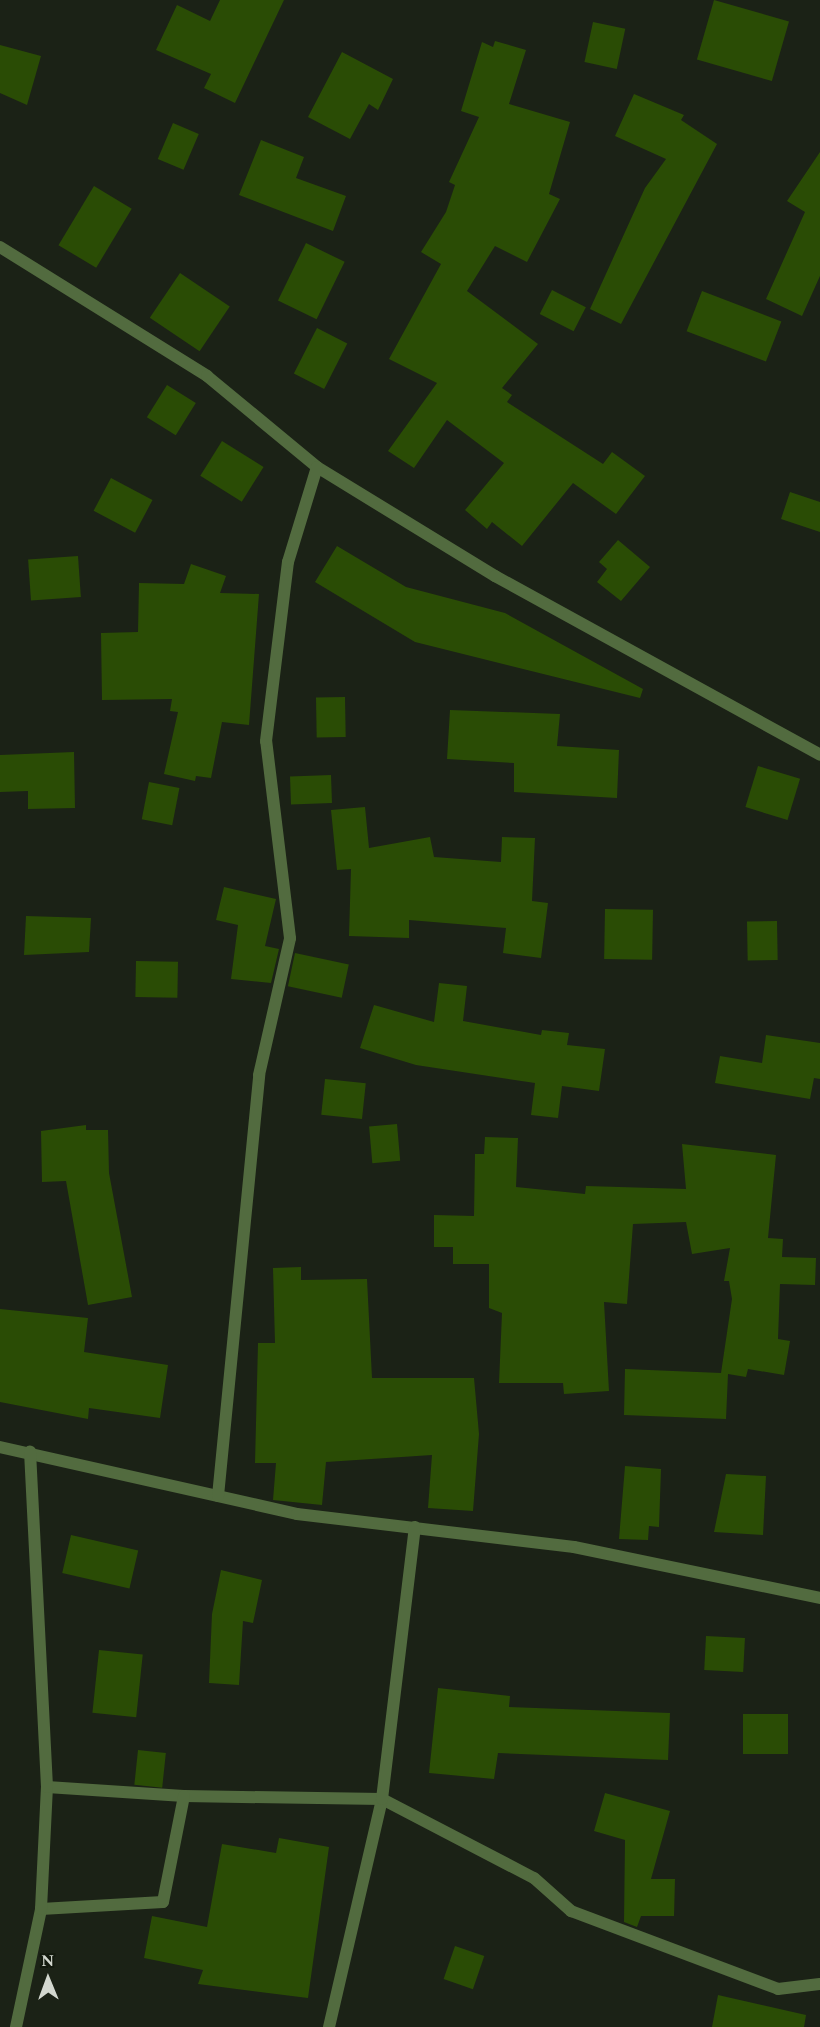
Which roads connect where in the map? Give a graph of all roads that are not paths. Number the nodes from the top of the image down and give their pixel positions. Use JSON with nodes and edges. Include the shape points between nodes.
{"nodes":[{"id":1,"x":0,"y":247,"type":"edge"},
{"id":2,"x":317,"y":466,"type":"junction"},
{"id":3,"x":820,"y":755,"type":"edge"},
{"id":4,"x":0,"y":1447,"type":"edge"},
{"id":5,"x":30,"y":1451,"type":"junction"},
{"id":6,"x":218,"y":1496,"type":"junction"},
{"id":7,"x":415,"y":1527,"type":"junction"},
{"id":8,"x":820,"y":1598,"type":"edge"},
{"id":9,"x":46,"y":1787,"type":"junction"},
{"id":10,"x":184,"y":1796,"type":"junction"},
{"id":11,"x":382,"y":1798,"type":"junction"},
{"id":12,"x":41,"y":1909,"type":"junction"},
{"id":13,"x":820,"y":1984,"type":"edge"},
{"id":14,"x":16,"y":2027,"type":"edge"},
{"id":15,"x":329,"y":2027,"type":"edge"}],
"edges":[{"from":1,"to":2,"type":"street","via":[[207,376]]},
{"from":2,"to":3,"type":"street","via":[[495,576]]},
{"from":2,"to":6,"type":"street","via":[[288,562],[266,741],[290,938],[259,1074]]},
{"from":4,"to":5,"type":"street"},
{"from":5,"to":6,"type":"street"},
{"from":5,"to":9,"type":"street"},
{"from":6,"to":7,"type":"street","via":[[297,1514]]},
{"from":7,"to":8,"type":"street","via":[[574,1546]]},
{"from":7,"to":11,"type":"street"},
{"from":9,"to":10,"type":"street"},
{"from":9,"to":12,"type":"street"},
{"from":10,"to":11,"type":"street"},
{"from":10,"to":12,"type":"street","via":[[163,1902]]},
{"from":11,"to":13,"type":"street","via":[[534,1878],[571,1911],[778,1989]]},
{"from":11,"to":15,"type":"street"},
{"from":12,"to":14,"type":"street"}]}
